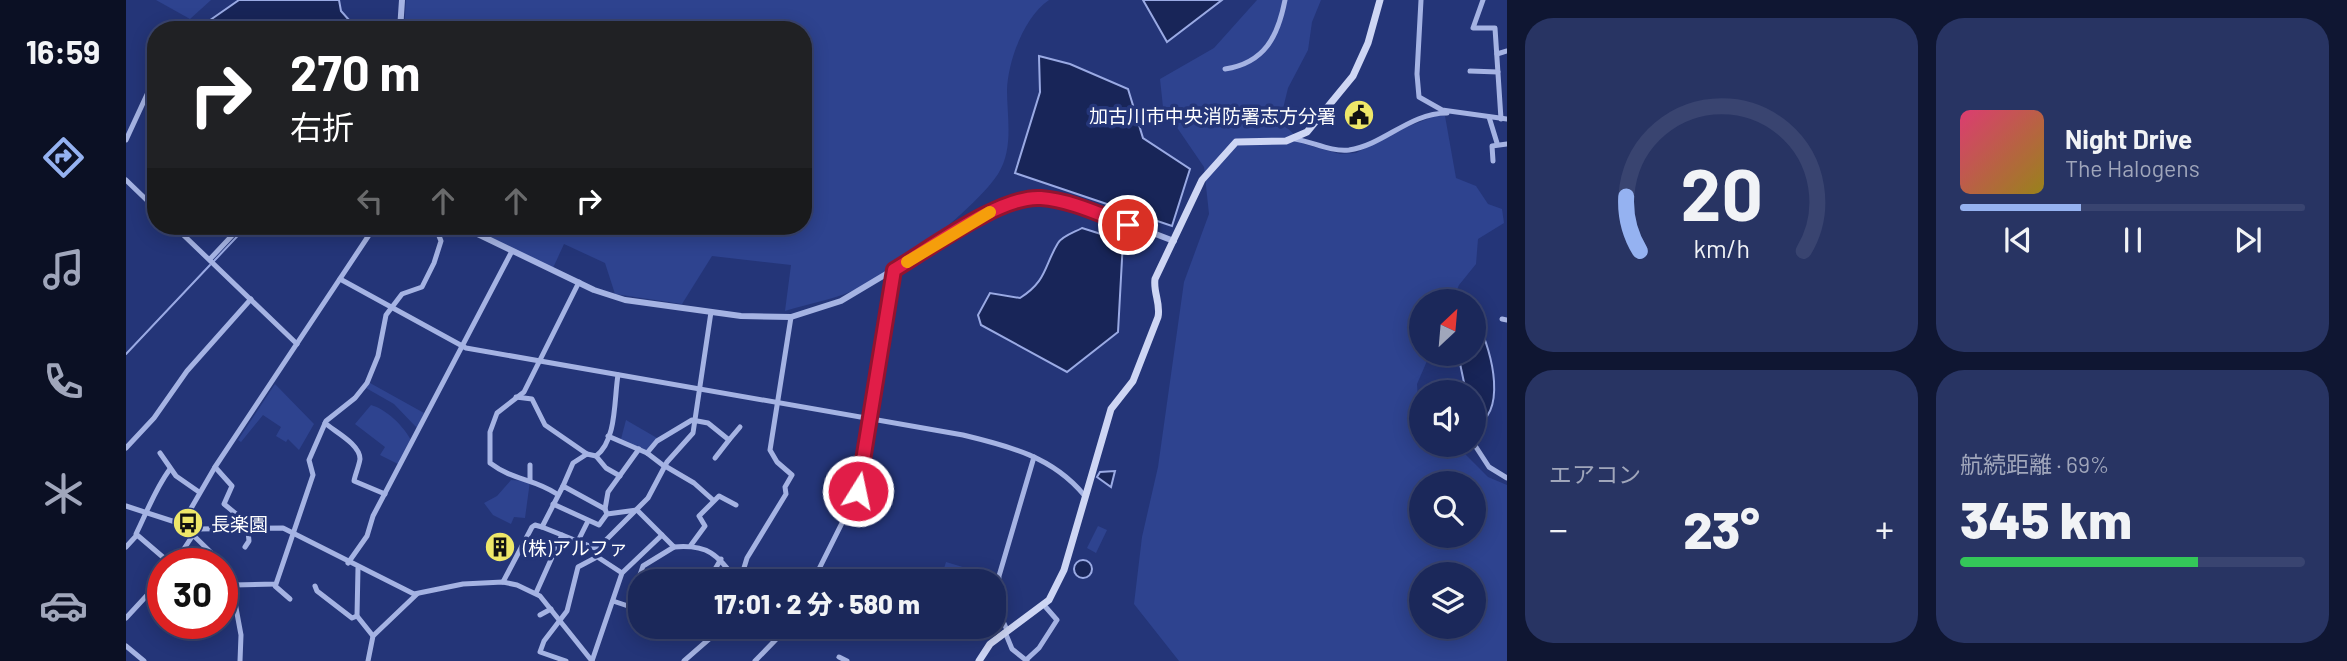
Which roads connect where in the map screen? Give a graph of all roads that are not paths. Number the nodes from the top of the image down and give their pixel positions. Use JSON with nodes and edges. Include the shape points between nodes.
{"nodes":[{"id":1,"x":402,"y":0,"type":"edge"},
{"id":2,"x":1285,"y":0,"type":"edge"},
{"id":3,"x":1379,"y":0,"type":"edge"},
{"id":4,"x":1421,"y":0,"type":"edge"},
{"id":5,"x":1483,"y":0,"type":"edge"},
{"id":6,"x":401,"y":21,"type":"edge"},
{"id":7,"x":1507,"y":51,"type":"edge"},
{"id":8,"x":1497,"y":54,"type":"junction"},
{"id":9,"x":1225,"y":69,"type":"dead end"},
{"id":10,"x":1470,"y":71,"type":"dead end"},
{"id":11,"x":1498,"y":72,"type":"junction"},
{"id":12,"x":147,"y":94,"type":"edge"},
{"id":13,"x":1457,"y":113,"type":"junction"},
{"id":14,"x":1489,"y":117,"type":"junction"},
{"id":15,"x":1504,"y":119,"type":"edge"},
{"id":16,"x":1507,"y":127,"type":"edge"},
{"id":17,"x":1295,"y":139,"type":"junction"},
{"id":18,"x":126,"y":140,"type":"edge"},
{"id":19,"x":1497,"y":143,"type":"junction"},
{"id":20,"x":1507,"y":144,"type":"edge"},
{"id":21,"x":1493,"y":161,"type":"dead end"},
{"id":22,"x":126,"y":180,"type":"edge"},
{"id":23,"x":147,"y":200,"type":"edge"},
{"id":24,"x":184,"y":235,"type":"edge"},
{"id":25,"x":232,"y":235,"type":"edge"},
{"id":26,"x":369,"y":235,"type":"edge"},
{"id":27,"x":439,"y":235,"type":"edge"},
{"id":28,"x":479,"y":235,"type":"edge"},
{"id":29,"x":1174,"y":241,"type":"junction"},
{"id":30,"x":512,"y":251,"type":"junction"},
{"id":31,"x":209,"y":259,"type":"junction"},
{"id":32,"x":894,"y":270,"type":"junction"},
{"id":33,"x":340,"y":279,"type":"junction"},
{"id":34,"x":579,"y":282,"type":"junction"},
{"id":35,"x":251,"y":299,"type":"junction"},
{"id":36,"x":391,"y":307,"type":"junction"},
{"id":37,"x":711,"y":312,"type":"junction"},
{"id":38,"x":791,"y":317,"type":"junction"},
{"id":39,"x":296,"y":344,"type":"junction"},
{"id":40,"x":462,"y":346,"type":"junction"},
{"id":41,"x":539,"y":361,"type":"junction"},
{"id":42,"x":618,"y":375,"type":"junction"},
{"id":43,"x":698,"y":389,"type":"junction"},
{"id":44,"x":516,"y":397,"type":"junction"},
{"id":45,"x":777,"y":403,"type":"junction"},
{"id":46,"x":870,"y":418,"type":"junction"},
{"id":47,"x":695,"y":420,"type":"junction"},
{"id":48,"x":325,"y":423,"type":"junction"},
{"id":49,"x":740,"y":427,"type":"dead end"},
{"id":50,"x":608,"y":436,"type":"junction"},
{"id":51,"x":729,"y":440,"type":"junction"},
{"id":52,"x":126,"y":448,"type":"edge"},
{"id":53,"x":639,"y":449,"type":"junction"},
{"id":54,"x":160,"y":453,"type":"dead end"},
{"id":55,"x":646,"y":453,"type":"junction"},
{"id":56,"x":587,"y":454,"type":"junction"},
{"id":57,"x":596,"y":456,"type":"junction"},
{"id":58,"x":1034,"y":457,"type":"junction"},
{"id":59,"x":1482,"y":457,"type":"edge"},
{"id":60,"x":715,"y":458,"type":"dead end"},
{"id":61,"x":530,"y":464,"type":"dead end"},
{"id":62,"x":665,"y":466,"type":"junction"},
{"id":63,"x":215,"y":467,"type":"junction"},
{"id":64,"x":170,"y":469,"type":"junction"},
{"id":65,"x":621,"y":476,"type":"junction"},
{"id":66,"x":1507,"y":478,"type":"edge"},
{"id":67,"x":530,"y":480,"type":"junction"},
{"id":68,"x":563,"y":486,"type":"junction"},
{"id":69,"x":199,"y":492,"type":"junction"},
{"id":70,"x":385,"y":494,"type":"junction"},
{"id":71,"x":558,"y":494,"type":"junction"},
{"id":72,"x":1084,"y":495,"type":"junction"},
{"id":73,"x":713,"y":500,"type":"junction"},
{"id":74,"x":553,"y":505,"type":"junction"},
{"id":75,"x":736,"y":505,"type":"dead end"},
{"id":76,"x":126,"y":506,"type":"edge"},
{"id":77,"x":637,"y":510,"type":"junction"},
{"id":78,"x":135,"y":511,"type":"junction"},
{"id":79,"x":606,"y":511,"type":"junction"},
{"id":80,"x":126,"y":514,"type":"edge"},
{"id":81,"x":146,"y":515,"type":"junction"},
{"id":82,"x":588,"y":520,"type":"junction"},
{"id":83,"x":181,"y":524,"type":"junction"},
{"id":84,"x":542,"y":527,"type":"junction"},
{"id":85,"x":232,"y":531,"type":"junction"},
{"id":86,"x":248,"y":531,"type":"junction"},
{"id":87,"x":195,"y":532,"type":"junction"},
{"id":88,"x":293,"y":532,"type":"junction"},
{"id":89,"x":562,"y":535,"type":"junction"},
{"id":90,"x":662,"y":535,"type":"junction"},
{"id":91,"x":136,"y":536,"type":"junction"},
{"id":92,"x":578,"y":541,"type":"junction"},
{"id":93,"x":691,"y":545,"type":"junction"},
{"id":94,"x":126,"y":547,"type":"edge"},
{"id":95,"x":245,"y":547,"type":"dead end"},
{"id":96,"x":674,"y":547,"type":"junction"},
{"id":97,"x":152,"y":548,"type":"edge"},
{"id":98,"x":184,"y":548,"type":"edge"},
{"id":99,"x":210,"y":548,"type":"edge"},
{"id":100,"x":597,"y":549,"type":"junction"},
{"id":101,"x":596,"y":556,"type":"junction"},
{"id":102,"x":721,"y":559,"type":"junction"},
{"id":103,"x":348,"y":563,"type":"junction"},
{"id":104,"x":358,"y":568,"type":"junction"},
{"id":105,"x":642,"y":569,"type":"edge"},
{"id":106,"x":715,"y":569,"type":"edge"},
{"id":107,"x":729,"y":569,"type":"edge"},
{"id":108,"x":743,"y":569,"type":"edge"},
{"id":109,"x":819,"y":569,"type":"edge"},
{"id":110,"x":1001,"y":569,"type":"edge"},
{"id":111,"x":623,"y":572,"type":"junction"},
{"id":112,"x":628,"y":572,"type":"edge"},
{"id":113,"x":503,"y":582,"type":"junction"},
{"id":114,"x":238,"y":584,"type":"edge"},
{"id":115,"x":275,"y":586,"type":"junction"},
{"id":116,"x":315,"y":586,"type":"dead end"},
{"id":117,"x":536,"y":593,"type":"junction"},
{"id":118,"x":417,"y":594,"type":"junction"},
{"id":119,"x":147,"y":595,"type":"edge"},
{"id":120,"x":290,"y":599,"type":"dead end"},
{"id":121,"x":613,"y":601,"type":"junction"},
{"id":122,"x":1043,"y":604,"type":"junction"},
{"id":123,"x":628,"y":607,"type":"edge"},
{"id":124,"x":551,"y":609,"type":"junction"},
{"id":125,"x":540,"y":615,"type":"dead end"},
{"id":126,"x":238,"y":616,"type":"edge"},
{"id":127,"x":358,"y":616,"type":"junction"},
{"id":128,"x":126,"y":618,"type":"edge"},
{"id":129,"x":559,"y":620,"type":"junction"},
{"id":130,"x":1006,"y":631,"type":"joint"},
{"id":131,"x":373,"y":636,"type":"junction"},
{"id":132,"x":709,"y":639,"type":"edge"},
{"id":133,"x":776,"y":639,"type":"edge"},
{"id":134,"x":996,"y":639,"type":"edge"},
{"id":135,"x":126,"y":646,"type":"edge"},
{"id":136,"x":839,"y":657,"type":"dead end"},
{"id":137,"x":144,"y":661,"type":"edge"},
{"id":138,"x":240,"y":661,"type":"edge"},
{"id":139,"x":368,"y":661,"type":"edge"},
{"id":140,"x":566,"y":661,"type":"edge"},
{"id":141,"x":592,"y":661,"type":"edge"},
{"id":142,"x":684,"y":661,"type":"edge"},
{"id":143,"x":755,"y":661,"type":"edge"},
{"id":144,"x":847,"y":661,"type":"edge"},
{"id":145,"x":979,"y":661,"type":"edge"},
{"id":146,"x":1026,"y":661,"type":"edge"}],
"edges":[{"from":1,"to":6,"type":"street"},
{"from":2,"to":9,"type":"street","via":[[1270,46],[1257,58]]},
{"from":3,"to":17,"type":"main road","via":[[1368,43],[1345,90]]},
{"from":4,"to":13,"type":"street","via":[[1419,97]]},
{"from":5,"to":8,"type":"street","via":[[1473,27],[1495,28]]},
{"from":7,"to":8,"type":"street"},
{"from":8,"to":11,"type":"street"},
{"from":10,"to":11,"type":"street"},
{"from":11,"to":15,"type":"street"},
{"from":12,"to":18,"type":"street"},
{"from":13,"to":14,"type":"street"},
{"from":13,"to":17,"type":"street","via":[[1433,113],[1362,147],[1346,150]]},
{"from":14,"to":15,"type":"street"},
{"from":14,"to":19,"type":"street"},
{"from":15,"to":16,"type":"street"},
{"from":17,"to":29,"type":"main road","via":[[1236,142],[1202,180]]},
{"from":19,"to":20,"type":"street"},
{"from":19,"to":21,"type":"street","via":[[1491,149]]},
{"from":22,"to":23,"type":"street"},
{"from":24,"to":31,"type":"street"},
{"from":25,"to":31,"type":"street"},
{"from":26,"to":33,"type":"street"},
{"from":27,"to":36,"type":"street","via":[[441,241],[422,287],[402,295]]},
{"from":28,"to":30,"type":"street"},
{"from":29,"to":32,"type":"street","via":[[1059,201],[1025,197],[1000,206]]},
{"from":29,"to":72,"type":"main road","via":[[1155,279],[1158,317],[1133,381],[1111,410]]},
{"from":30,"to":34,"type":"street"},
{"from":30,"to":40,"type":"street"},
{"from":31,"to":35,"type":"street"},
{"from":32,"to":38,"type":"street","via":[[841,302]]},
{"from":32,"to":46,"type":"street"},
{"from":33,"to":36,"type":"street"},
{"from":33,"to":39,"type":"street"},
{"from":34,"to":37,"type":"street","via":[[625,300]]},
{"from":34,"to":41,"type":"street"},
{"from":35,"to":39,"type":"street"},
{"from":35,"to":52,"type":"street"},
{"from":36,"to":40,"type":"street"},
{"from":36,"to":48,"type":"street","via":[[383,322],[371,376],[355,398]]},
{"from":37,"to":38,"type":"street"},
{"from":37,"to":43,"type":"street"},
{"from":38,"to":45,"type":"street"},
{"from":39,"to":63,"type":"street"},
{"from":40,"to":41,"type":"street"},
{"from":40,"to":70,"type":"street"},
{"from":41,"to":42,"type":"street"},
{"from":41,"to":44,"type":"street","via":[[524,392]]},
{"from":42,"to":43,"type":"street"},
{"from":42,"to":50,"type":"street"},
{"from":43,"to":45,"type":"street"},
{"from":43,"to":47,"type":"street"},
{"from":44,"to":56,"type":"street","via":[[532,399],[545,425]]},
{"from":44,"to":67,"type":"street","via":[[497,413],[490,432],[489,460],[511,478]]},
{"from":45,"to":46,"type":"street"},
{"from":45,"to":108,"type":"street","via":[[770,450],[792,475]]},
{"from":46,"to":58,"type":"street","via":[[963,435]]},
{"from":46,"to":109,"type":"street","via":[[858,491]]},
{"from":47,"to":51,"type":"street","via":[[708,423]]},
{"from":47,"to":55,"type":"street","via":[[657,441]]},
{"from":47,"to":62,"type":"street","via":[[693,433]]},
{"from":48,"to":70,"type":"street","via":[[358,453],[354,481]]},
{"from":48,"to":88,"type":"street","via":[[309,460],[313,475]]},
{"from":49,"to":51,"type":"street"},
{"from":50,"to":53,"type":"street"},
{"from":50,"to":57,"type":"street"},
{"from":51,"to":60,"type":"street"},
{"from":53,"to":55,"type":"street"},
{"from":53,"to":65,"type":"street"},
{"from":54,"to":64,"type":"street"},
{"from":55,"to":62,"type":"street"},
{"from":56,"to":57,"type":"street"},
{"from":56,"to":68,"type":"street","via":[[573,463]]},
{"from":57,"to":65,"type":"street"},
{"from":58,"to":72,"type":"street","via":[[1065,474]]},
{"from":58,"to":110,"type":"street"},
{"from":59,"to":66,"type":"street"},
{"from":61,"to":67,"type":"street"},
{"from":62,"to":73,"type":"street"},
{"from":62,"to":77,"type":"street"},
{"from":63,"to":69,"type":"street"},
{"from":63,"to":85,"type":"street","via":[[232,486],[225,504],[241,518]]},
{"from":64,"to":69,"type":"street"},
{"from":64,"to":81,"type":"street","via":[[156,488]]},
{"from":65,"to":79,"type":"street","via":[[606,495]]},
{"from":67,"to":71,"type":"street"},
{"from":68,"to":71,"type":"street"},
{"from":68,"to":79,"type":"street"},
{"from":69,"to":83,"type":"street"},
{"from":70,"to":103,"type":"street"},
{"from":71,"to":74,"type":"street"},
{"from":72,"to":122,"type":"main road","via":[[1064,570],[1053,596]]},
{"from":73,"to":75,"type":"street","via":[[719,496]]},
{"from":73,"to":93,"type":"street","via":[[699,516],[705,526]]},
{"from":74,"to":82,"type":"street"},
{"from":74,"to":84,"type":"street"},
{"from":76,"to":78,"type":"street"},
{"from":77,"to":79,"type":"street"},
{"from":77,"to":90,"type":"street"},
{"from":77,"to":100,"type":"street"},
{"from":78,"to":80,"type":"street"},
{"from":78,"to":81,"type":"street"},
{"from":79,"to":82,"type":"street","via":[[599,525]]},
{"from":81,"to":83,"type":"street"},
{"from":81,"to":91,"type":"street"},
{"from":82,"to":92,"type":"street"},
{"from":83,"to":87,"type":"street"},
{"from":84,"to":89,"type":"street"},
{"from":84,"to":113,"type":"street","via":[[532,527]]},
{"from":85,"to":86,"type":"street"},
{"from":85,"to":87,"type":"street"},
{"from":86,"to":88,"type":"street","via":[[275,528]]},
{"from":86,"to":95,"type":"street","via":[[250,541]]},
{"from":87,"to":98,"type":"street"},
{"from":87,"to":99,"type":"street"},
{"from":88,"to":103,"type":"street"},
{"from":88,"to":115,"type":"street"},
{"from":89,"to":92,"type":"street"},
{"from":89,"to":117,"type":"street"},
{"from":90,"to":96,"type":"street"},
{"from":90,"to":111,"type":"street"},
{"from":91,"to":94,"type":"street"},
{"from":91,"to":97,"type":"street"},
{"from":92,"to":100,"type":"street"},
{"from":93,"to":96,"type":"street"},
{"from":93,"to":102,"type":"street"},
{"from":96,"to":105,"type":"street"},
{"from":100,"to":101,"type":"street"},
{"from":101,"to":111,"type":"street"},
{"from":101,"to":129,"type":"street","via":[[578,568],[567,611]]},
{"from":102,"to":106,"type":"street"},
{"from":102,"to":107,"type":"street"},
{"from":103,"to":104,"type":"street"},
{"from":104,"to":118,"type":"street"},
{"from":104,"to":127,"type":"street"},
{"from":111,"to":112,"type":"street"},
{"from":111,"to":121,"type":"street"},
{"from":113,"to":117,"type":"street"},
{"from":113,"to":118,"type":"street","via":[[452,585]]},
{"from":114,"to":115,"type":"street"},
{"from":115,"to":120,"type":"street"},
{"from":116,"to":127,"type":"street","via":[[352,618]]},
{"from":117,"to":124,"type":"street"},
{"from":118,"to":131,"type":"street"},
{"from":119,"to":128,"type":"street"},
{"from":121,"to":123,"type":"street"},
{"from":121,"to":141,"type":"street"},
{"from":122,"to":130,"type":"main road"},
{"from":122,"to":146,"type":"street","via":[[1057,620]]},
{"from":124,"to":125,"type":"street"},
{"from":124,"to":129,"type":"street"},
{"from":126,"to":138,"type":"street"},
{"from":127,"to":131,"type":"street"},
{"from":129,"to":140,"type":"street","via":[[540,652]]},
{"from":129,"to":141,"type":"street"},
{"from":130,"to":146,"type":"street","via":[[1012,649]]},
{"from":131,"to":139,"type":"street"},
{"from":132,"to":142,"type":"street"},
{"from":133,"to":143,"type":"street"},
{"from":134,"to":145,"type":"main road"},
{"from":135,"to":137,"type":"street"},
{"from":136,"to":144,"type":"street"}]}
